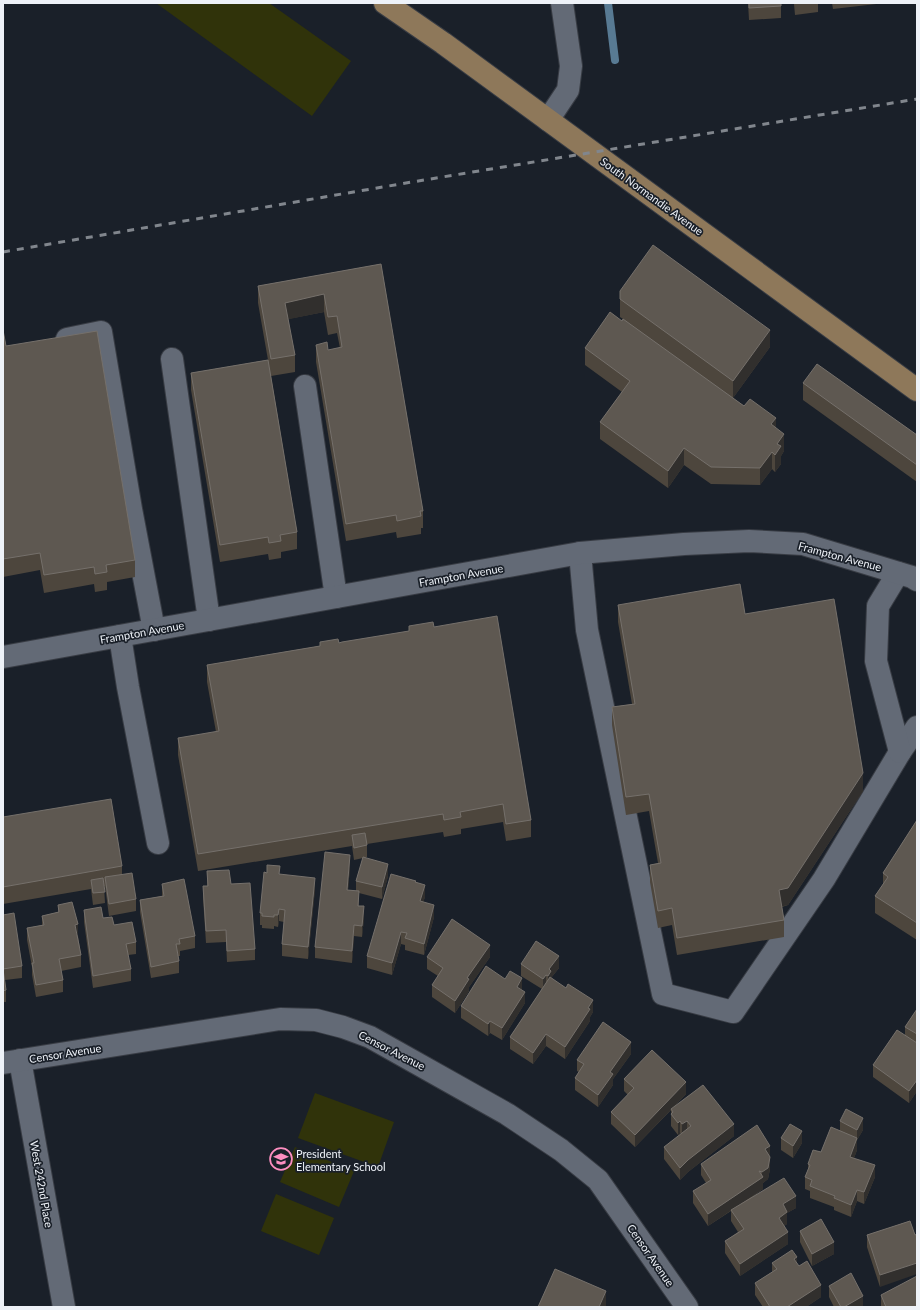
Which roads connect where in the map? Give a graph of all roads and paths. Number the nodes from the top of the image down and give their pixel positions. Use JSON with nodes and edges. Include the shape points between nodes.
{"nodes":[{"id":1,"x":385,"y":3,"type":"edge"},
{"id":2,"x":562,"y":3,"type":"edge"},
{"id":3,"x":548,"y":120,"type":"junction"},
{"id":4,"x":48,"y":342,"type":"edge"},
{"id":5,"x":172,"y":359,"type":"dead end"},
{"id":6,"x":305,"y":386,"type":"dead end"},
{"id":7,"x":917,"y":390,"type":"edge"},
{"id":8,"x":580,"y":553,"type":"junction"},
{"id":9,"x":908,"y":577,"type":"edge"},
{"id":10,"x":336,"y":597,"type":"junction"},
{"id":11,"x":209,"y":620,"type":"junction"},
{"id":12,"x":154,"y":630,"type":"junction"},
{"id":13,"x":120,"y":636,"type":"junction"},
{"id":14,"x":3,"y":657,"type":"edge"},
{"id":15,"x":917,"y":727,"type":"edge"},
{"id":16,"x":900,"y":752,"type":"junction"},
{"id":17,"x":158,"y":843,"type":"dead end"},
{"id":18,"x":12,"y":1062,"type":"edge"},
{"id":19,"x":64,"y":1307,"type":"edge"},
{"id":20,"x":687,"y":1307,"type":"edge"}],
"edges":[{"from":1,"to":3,"type":"main road","name":"South Normandie Avenue"},
{"from":2,"to":3,"type":"street","via":[[571,66],[568,90]]},
{"from":3,"to":7,"type":"main road","name":"South Normandie Avenue"},
{"from":4,"to":12,"type":"street","via":[[101,332]]},
{"from":5,"to":11,"type":"street"},
{"from":6,"to":10,"type":"street"},
{"from":8,"to":9,"type":"street","name":"Frampton Avenue","via":[[684,544],[803,544]]},
{"from":8,"to":10,"type":"street","name":"Frampton Avenue"},
{"from":8,"to":16,"type":"street","via":[[586,630],[663,994],[733,1012],[824,880]]},
{"from":9,"to":16,"type":"street","via":[[878,606],[876,661]]},
{"from":10,"to":11,"type":"street","name":"Frampton Avenue"},
{"from":11,"to":12,"type":"street","name":"Frampton Avenue"},
{"from":12,"to":13,"type":"street","name":"Frampton Avenue"},
{"from":13,"to":14,"type":"street","name":"Frampton Avenue"},
{"from":13,"to":17,"type":"street"},
{"from":15,"to":16,"type":"street"},
{"from":18,"to":19,"type":"street","name":"West 242nd Place"},
{"from":18,"to":20,"type":"street","name":"Censor Avenue","via":[[280,1019],[316,1020],[357,1032],[395,1050],[507,1114],[561,1150],[598,1180]]}]}
